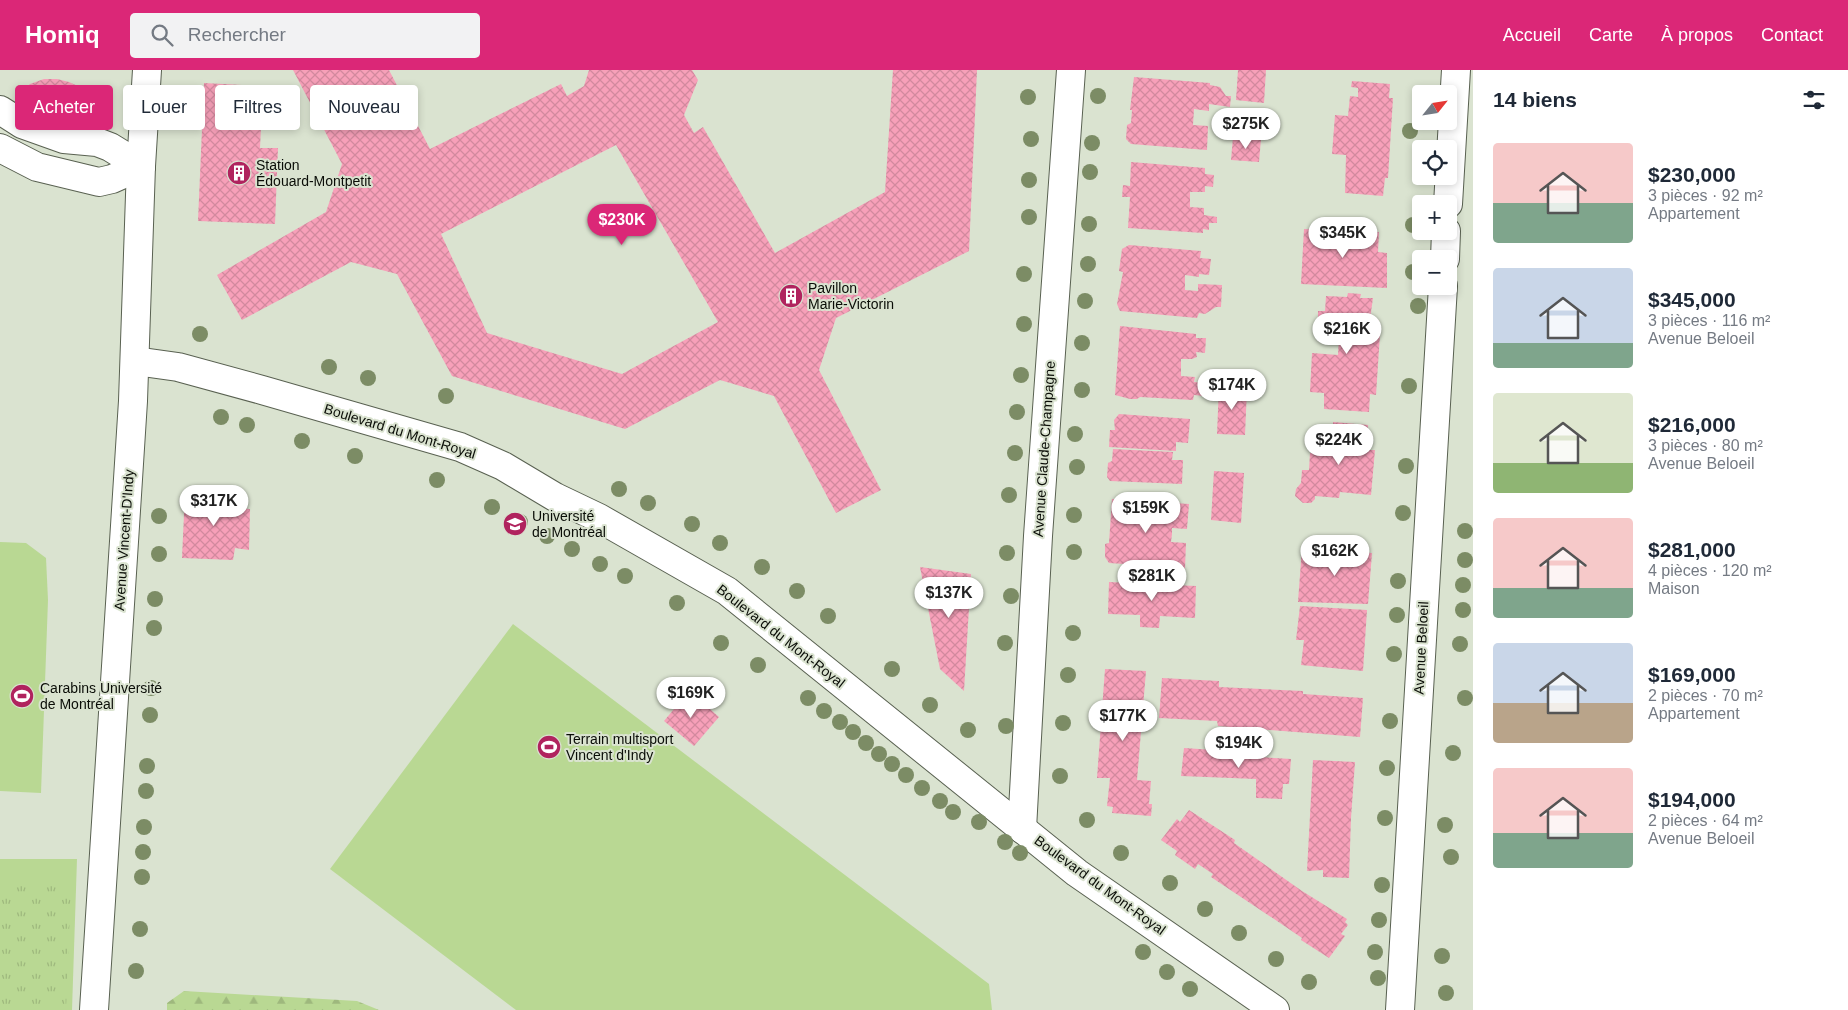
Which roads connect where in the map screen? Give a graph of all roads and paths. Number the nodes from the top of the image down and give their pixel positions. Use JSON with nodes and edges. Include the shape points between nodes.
{"nodes":[{"id":1,"x":147,"y":70,"type":"edge"},
{"id":2,"x":1071,"y":70,"type":"edge"},
{"id":3,"x":1456,"y":70,"type":"edge"},
{"id":4,"x":0,"y":110,"type":"edge"},
{"id":5,"x":0,"y":148,"type":"edge"},
{"id":6,"x":142,"y":166,"type":"junction"},
{"id":7,"x":1449,"y":195,"type":"edge"},
{"id":8,"x":1442,"y":295,"type":"edge"},
{"id":9,"x":135,"y":361,"type":"junction"},
{"id":10,"x":1022,"y":828,"type":"junction"},
{"id":11,"x":94,"y":1010,"type":"edge"},
{"id":12,"x":1275,"y":1010,"type":"edge"},
{"id":13,"x":1400,"y":1010,"type":"edge"}],
"edges":[{"from":1,"to":6,"type":"street","name":"Avenue Vincent-D'Indy"},
{"from":2,"to":10,"type":"street","name":"Avenue Claude-Champagne","via":[[1038,536]]},
{"from":3,"to":7,"type":"street"},
{"from":4,"to":6,"type":"street","via":[[22,124],[64,139],[97,142],[110,147]]},
{"from":5,"to":6,"type":"street","via":[[37,168],[99,182]]},
{"from":6,"to":9,"type":"street","name":"Avenue Vincent-D'Indy"},
{"from":8,"to":13,"type":"street","name":"Avenue Beloeil"},
{"from":9,"to":10,"type":"street","name":"Boulevard du Mont-Royal","via":[[178,367],[272,392],[460,447],[503,466],[727,591]]},
{"from":9,"to":11,"type":"street","name":"Avenue Vincent-D'Indy"},
{"from":10,"to":12,"type":"street","name":"Boulevard du Mont-Royal","via":[[1077,873]]}]}
